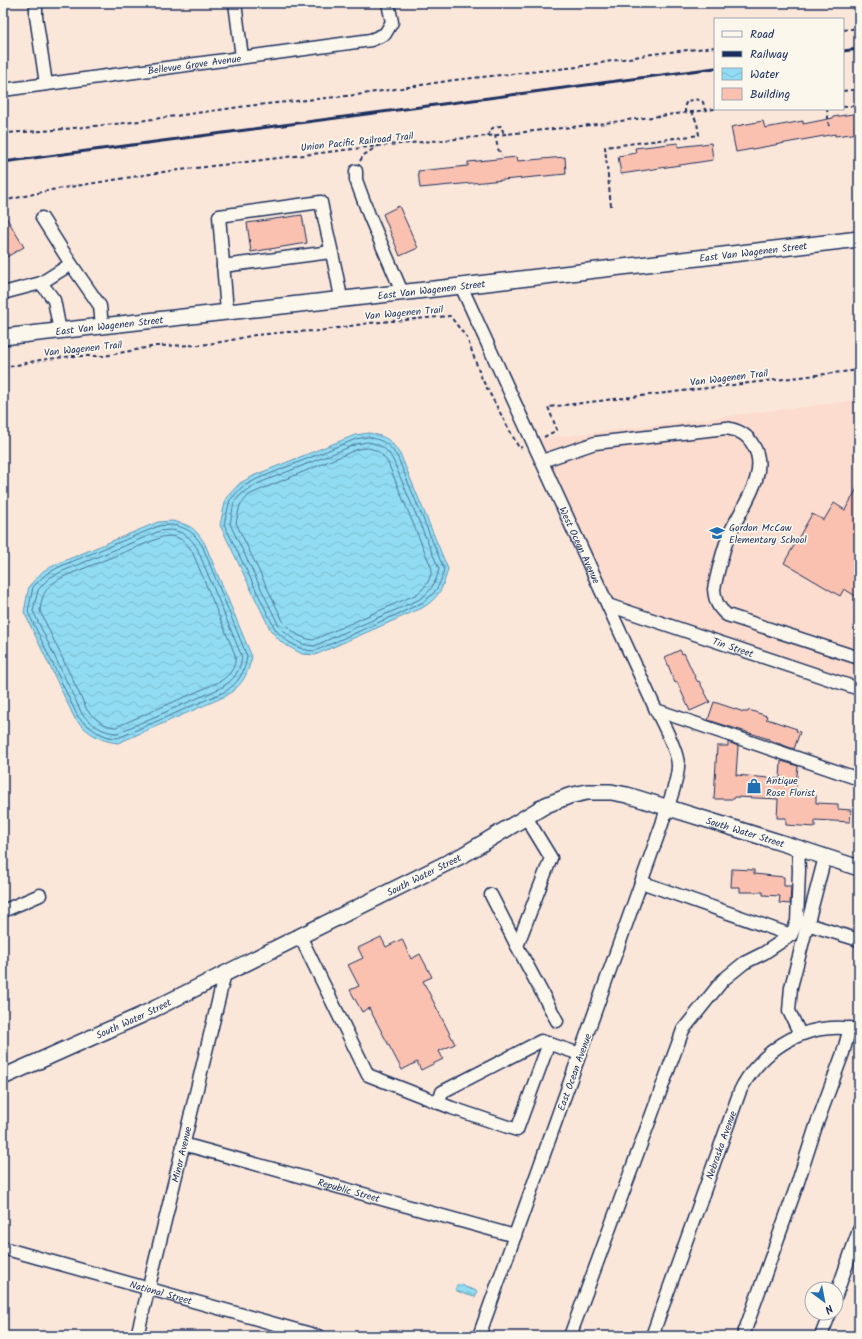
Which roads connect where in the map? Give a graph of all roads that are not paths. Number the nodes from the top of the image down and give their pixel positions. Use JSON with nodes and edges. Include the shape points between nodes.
{"nodes":[{"id":1,"x":36,"y":3,"type":"edge"},
{"id":2,"x":235,"y":3,"type":"edge"},
{"id":3,"x":388,"y":3,"type":"edge"},
{"id":4,"x":242,"y":57,"type":"junction"},
{"id":5,"x":46,"y":84,"type":"junction"},
{"id":6,"x":3,"y":90,"type":"edge"},
{"id":7,"x":356,"y":171,"type":"road end"},
{"id":8,"x":42,"y":218,"type":"dead end"},
{"id":9,"x":859,"y":239,"type":"edge"},
{"id":10,"x":331,"y":252,"type":"junction"},
{"id":11,"x":71,"y":264,"type":"junction"},
{"id":12,"x":223,"y":266,"type":"junction"},
{"id":13,"x":41,"y":283,"type":"junction"},
{"id":14,"x":461,"y":286,"type":"junction"},
{"id":15,"x":402,"y":292,"type":"junction"},
{"id":16,"x":3,"y":293,"type":"edge"},
{"id":17,"x":341,"y":299,"type":"junction"},
{"id":18,"x":227,"y":311,"type":"junction"},
{"id":19,"x":102,"y":326,"type":"junction"},
{"id":20,"x":60,"y":331,"type":"junction"},
{"id":21,"x":3,"y":337,"type":"edge"},
{"id":22,"x":542,"y":461,"type":"junction"},
{"id":23,"x":608,"y":605,"type":"junction"},
{"id":24,"x":859,"y":658,"type":"edge"},
{"id":25,"x":859,"y":689,"type":"edge"},
{"id":26,"x":656,"y":710,"type":"junction"},
{"id":27,"x":859,"y":779,"type":"edge"},
{"id":28,"x":667,"y":807,"type":"junction"},
{"id":29,"x":526,"y":817,"type":"junction"},
{"id":30,"x":798,"y":848,"type":"junction"},
{"id":31,"x":825,"y":857,"type":"junction"},
{"id":32,"x":859,"y":868,"type":"edge"},
{"id":33,"x":641,"y":882,"type":"junction"},
{"id":34,"x":40,"y":895,"type":"dead end"},
{"id":35,"x":491,"y":895,"type":"dead end"},
{"id":36,"x":3,"y":911,"type":"edge"},
{"id":37,"x":807,"y":924,"type":"junction"},
{"id":38,"x":791,"y":935,"type":"junction"},
{"id":39,"x":300,"y":936,"type":"junction"},
{"id":40,"x":859,"y":940,"type":"edge"},
{"id":41,"x":516,"y":946,"type":"junction"},
{"id":42,"x":225,"y":973,"type":"junction"},
{"id":43,"x":557,"y":1021,"type":"dead end"},
{"id":44,"x":855,"y":1029,"type":"edge"},
{"id":45,"x":800,"y":1034,"type":"junction"},
{"id":46,"x":549,"y":1043,"type":"junction"},
{"id":47,"x":580,"y":1054,"type":"junction"},
{"id":48,"x":3,"y":1077,"type":"edge"},
{"id":49,"x":439,"y":1103,"type":"junction"},
{"id":50,"x":183,"y":1144,"type":"junction"},
{"id":51,"x":859,"y":1230,"type":"edge"},
{"id":52,"x":515,"y":1236,"type":"junction"},
{"id":53,"x":3,"y":1248,"type":"edge"},
{"id":54,"x":841,"y":1281,"type":"edge"},
{"id":55,"x":148,"y":1288,"type":"junction"},
{"id":56,"x":827,"y":1321,"type":"edge"},
{"id":57,"x":137,"y":1336,"type":"edge"},
{"id":58,"x":318,"y":1336,"type":"edge"},
{"id":59,"x":479,"y":1336,"type":"edge"},
{"id":60,"x":570,"y":1336,"type":"edge"},
{"id":61,"x":652,"y":1336,"type":"edge"},
{"id":62,"x":743,"y":1336,"type":"edge"},
{"id":63,"x":822,"y":1336,"type":"edge"}],
"edges":[{"from":1,"to":5,"type":"street"},
{"from":2,"to":4,"type":"street"},
{"from":3,"to":4,"type":"street","name":"Bellevue Grove Avenue","via":[[392,22],[385,34],[371,40]]},
{"from":4,"to":5,"type":"street","name":"Bellevue Grove Avenue"},
{"from":5,"to":6,"type":"street","name":"Bellevue Grove Avenue"},
{"from":7,"to":15,"type":"street","via":[[356,180],[369,215]]},
{"from":8,"to":11,"type":"street"},
{"from":9,"to":14,"type":"main road","name":"East Van Wagenen Street"},
{"from":10,"to":12,"type":"street"},
{"from":10,"to":12,"type":"street","via":[[321,202],[219,216]]},
{"from":10,"to":17,"type":"street"},
{"from":11,"to":13,"type":"street"},
{"from":11,"to":19,"type":"street","via":[[100,306]]},
{"from":12,"to":18,"type":"street"},
{"from":13,"to":16,"type":"street"},
{"from":13,"to":20,"type":"street","via":[[54,300]]},
{"from":14,"to":15,"type":"main road","name":"East Van Wagenen Street"},
{"from":14,"to":22,"type":"street","name":"West Ocean Avenue"},
{"from":15,"to":17,"type":"main road","name":"East Van Wagenen Street"},
{"from":17,"to":18,"type":"main road","name":"East Van Wagenen Street"},
{"from":18,"to":19,"type":"main road","name":"East Van Wagenen Street"},
{"from":19,"to":20,"type":"main road","name":"East Van Wagenen Street"},
{"from":20,"to":21,"type":"main road","name":"East Van Wagenen Street"},
{"from":22,"to":23,"type":"street","name":"West Ocean Avenue"},
{"from":22,"to":24,"type":"street","via":[[594,443],[726,428],[745,434],[758,454],[759,469],[728,537],[714,589],[717,605],[727,615]]},
{"from":23,"to":25,"type":"street","name":"Tin Street"},
{"from":23,"to":26,"type":"street","name":"West Ocean Avenue"},
{"from":26,"to":27,"type":"street"},
{"from":26,"to":28,"type":"street","name":"West Ocean Avenue","via":[[676,755],[678,766]]},
{"from":28,"to":29,"type":"main road","name":"South Water Street","via":[[627,794],[587,792],[546,805]]},
{"from":28,"to":30,"type":"main road","name":"South Water Street"},
{"from":28,"to":33,"type":"street","name":"East Ocean Avenue"},
{"from":29,"to":39,"type":"main road","name":"South Water Street","via":[[463,856]]},
{"from":29,"to":41,"type":"street","via":[[551,858]]},
{"from":30,"to":31,"type":"main road","name":"South Water Street"},
{"from":30,"to":38,"type":"street","via":[[797,922]]},
{"from":31,"to":32,"type":"main road","name":"South Water Street"},
{"from":31,"to":37,"type":"street"},
{"from":33,"to":38,"type":"street"},
{"from":33,"to":47,"type":"street","name":"East Ocean Avenue"},
{"from":34,"to":36,"type":"street"},
{"from":35,"to":41,"type":"street"},
{"from":37,"to":40,"type":"street"},
{"from":37,"to":45,"type":"street","via":[[792,986],[789,1011]]},
{"from":38,"to":60,"type":"street","via":[[744,963],[723,980],[683,1030]]},
{"from":39,"to":42,"type":"main road","name":"South Water Street"},
{"from":39,"to":49,"type":"street","via":[[368,1075]]},
{"from":41,"to":43,"type":"street"},
{"from":42,"to":48,"type":"main road","name":"South Water Street","via":[[144,1014]]},
{"from":42,"to":50,"type":"street","name":"Minor Avenue"},
{"from":44,"to":45,"type":"street","name":"Nebraska Avenue","via":[[816,1029]]},
{"from":44,"to":62,"type":"street","via":[[843,1053],[816,1126]]},
{"from":45,"to":61,"type":"street","name":"Nebraska Avenue","via":[[768,1054],[754,1069],[740,1091]]},
{"from":46,"to":47,"type":"street"},
{"from":46,"to":49,"type":"street","via":[[540,1041],[442,1092]]},
{"from":46,"to":49,"type":"street","via":[[517,1130]]},
{"from":47,"to":52,"type":"street","name":"East Ocean Avenue"},
{"from":50,"to":52,"type":"street","name":"Republic Street"},
{"from":50,"to":55,"type":"street","name":"Minor Avenue"},
{"from":51,"to":54,"type":"street"},
{"from":52,"to":59,"type":"street","name":"East Ocean Avenue"},
{"from":53,"to":55,"type":"street","name":"National Street"},
{"from":55,"to":57,"type":"street","name":"Minor Avenue"},
{"from":55,"to":58,"type":"street","name":"National Street"},
{"from":56,"to":63,"type":"street"}]}
